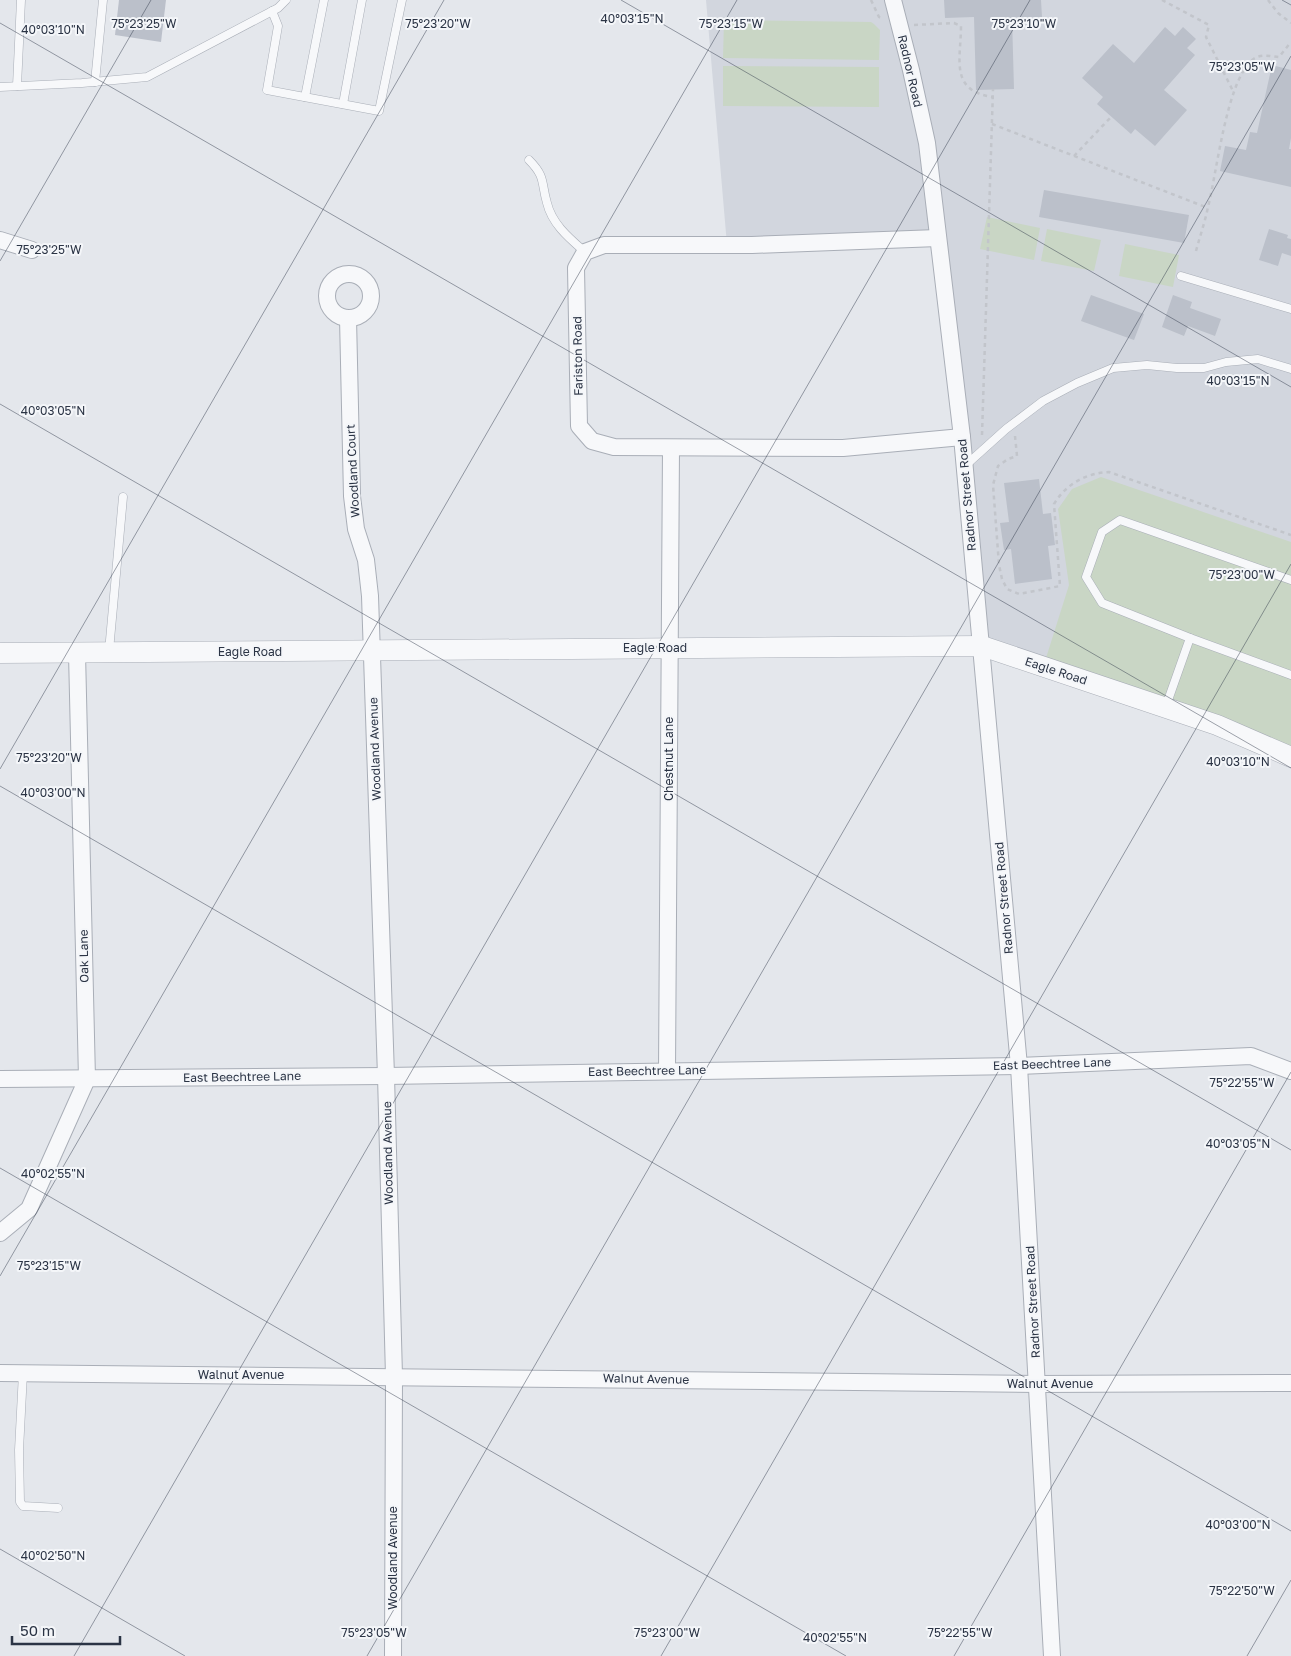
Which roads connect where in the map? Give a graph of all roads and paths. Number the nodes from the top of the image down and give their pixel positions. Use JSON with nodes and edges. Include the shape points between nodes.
{"nodes":[{"id":1,"x":20,"y":0,"type":"edge"},
{"id":2,"x":103,"y":0,"type":"edge"},
{"id":3,"x":286,"y":0,"type":"edge"},
{"id":4,"x":324,"y":0,"type":"edge"},
{"id":5,"x":362,"y":0,"type":"edge"},
{"id":6,"x":402,"y":0,"type":"edge"},
{"id":7,"x":871,"y":0,"type":"edge"},
{"id":8,"x":893,"y":0,"type":"edge"},
{"id":9,"x":1162,"y":0,"type":"edge"},
{"id":10,"x":1268,"y":0,"type":"edge"},
{"id":11,"x":272,"y":11,"type":"junction"},
{"id":12,"x":1291,"y":23,"type":"edge"},
{"id":13,"x":900,"y":26,"type":"junction"},
{"id":14,"x":1291,"y":42,"type":"edge"},
{"id":15,"x":95,"y":82,"type":"junction"},
{"id":16,"x":17,"y":86,"type":"junction"},
{"id":17,"x":0,"y":87,"type":"edge"},
{"id":18,"x":993,"y":89,"type":"dead end"},
{"id":19,"x":1234,"y":92,"type":"junction"},
{"id":20,"x":305,"y":97,"type":"junction"},
{"id":21,"x":993,"y":97,"type":"junction"},
{"id":22,"x":344,"y":104,"type":"junction"},
{"id":23,"x":1111,"y":117,"type":"dead end"},
{"id":24,"x":992,"y":124,"type":"junction"},
{"id":25,"x":927,"y":143,"type":"joint"},
{"id":26,"x":1074,"y":156,"type":"junction"},
{"id":27,"x":529,"y":160,"type":"dead end"},
{"id":28,"x":1208,"y":208,"type":"junction"},
{"id":29,"x":938,"y":238,"type":"junction"},
{"id":30,"x":0,"y":240,"type":"edge"},
{"id":31,"x":32,"y":250,"type":"dead end"},
{"id":32,"x":1196,"y":251,"type":"dead end"},
{"id":33,"x":585,"y":252,"type":"junction"},
{"id":34,"x":1181,"y":276,"type":"dead end"},
{"id":35,"x":1291,"y":309,"type":"edge"},
{"id":36,"x":348,"y":318,"type":"dead end"},
{"id":37,"x":1291,"y":369,"type":"edge"},
{"id":38,"x":1015,"y":422,"type":"junction"},
{"id":39,"x":962,"y":437,"type":"junction"},
{"id":40,"x":671,"y":448,"type":"junction"},
{"id":41,"x":982,"y":450,"type":"junction"},
{"id":42,"x":964,"y":466,"type":"junction"},
{"id":43,"x":123,"y":497,"type":"dead end"},
{"id":44,"x":1291,"y":536,"type":"edge"},
{"id":45,"x":1291,"y":580,"type":"edge"},
{"id":46,"x":1190,"y":638,"type":"junction"},
{"id":47,"x":982,"y":646,"type":"junction"},
{"id":48,"x":669,"y":648,"type":"junction"},
{"id":49,"x":371,"y":651,"type":"junction"},
{"id":50,"x":109,"y":652,"type":"junction"},
{"id":51,"x":0,"y":653,"type":"edge"},
{"id":52,"x":78,"y":653,"type":"junction"},
{"id":53,"x":1291,"y":675,"type":"edge"},
{"id":54,"x":1166,"y":708,"type":"junction"},
{"id":55,"x":1291,"y":757,"type":"edge"},
{"id":56,"x":1019,"y":1066,"type":"junction"},
{"id":57,"x":667,"y":1070,"type":"junction"},
{"id":58,"x":1291,"y":1071,"type":"edge"},
{"id":59,"x":386,"y":1076,"type":"junction"},
{"id":60,"x":0,"y":1079,"type":"edge"},
{"id":61,"x":87,"y":1079,"type":"junction"},
{"id":62,"x":0,"y":1233,"type":"edge"},
{"id":63,"x":0,"y":1373,"type":"edge"},
{"id":64,"x":22,"y":1373,"type":"junction"},
{"id":65,"x":394,"y":1376,"type":"junction"},
{"id":66,"x":1038,"y":1384,"type":"junction"},
{"id":67,"x":1291,"y":1384,"type":"edge"},
{"id":68,"x":58,"y":1508,"type":"dead end"},
{"id":69,"x":393,"y":1656,"type":"edge"},
{"id":70,"x":1052,"y":1656,"type":"edge"}],
"edges":[{"from":1,"to":16,"type":"lane"},
{"from":2,"to":15,"type":"lane"},
{"from":3,"to":11,"type":"lane"},
{"from":4,"to":20,"type":"lane"},
{"from":5,"to":22,"type":"lane"},
{"from":6,"to":22,"type":"lane","via":[[379,111]]},
{"from":7,"to":13,"type":"path","via":[[879,17]]},
{"from":8,"to":13,"type":"street","name":"Radnor Road"},
{"from":9,"to":19,"type":"path","via":[[1209,25],[1206,37]]},
{"from":10,"to":12,"type":"path"},
{"from":11,"to":15,"type":"lane","via":[[147,77]]},
{"from":11,"to":20,"type":"lane","via":[[278,26],[267,90]]},
{"from":13,"to":21,"type":"path","via":[[954,23],[961,26],[960,76],[968,88]]},
{"from":13,"to":25,"type":"street","name":"Radnor Road"},
{"from":14,"to":19,"type":"path","via":[[1280,57],[1260,55],[1252,60]]},
{"from":15,"to":16,"type":"lane"},
{"from":16,"to":17,"type":"lane"},
{"from":18,"to":21,"type":"path"},
{"from":19,"to":28,"type":"path"},
{"from":20,"to":22,"type":"lane"},
{"from":21,"to":24,"type":"path"},
{"from":23,"to":26,"type":"path"},
{"from":24,"to":26,"type":"path"},
{"from":24,"to":41,"type":"path"},
{"from":25,"to":29,"type":"street","name":"Radnor Street Road"},
{"from":26,"to":28,"type":"path"},
{"from":27,"to":33,"type":"lane","via":[[538,169],[555,222]]},
{"from":28,"to":32,"type":"path"},
{"from":29,"to":33,"type":"street","via":[[752,246],[604,245]]},
{"from":29,"to":39,"type":"street","name":"Radnor Street Road"},
{"from":30,"to":31,"type":"street"},
{"from":33,"to":40,"type":"street","name":"Fariston Road","via":[[576,268],[579,426],[592,441],[614,447]]},
{"from":34,"to":35,"type":"lane"},
{"from":36,"to":49,"type":"street","name":"Woodland Court","via":[[352,496],[356,529],[366,560]]},
{"from":37,"to":38,"type":"lane","via":[[1258,359],[1204,368],[1147,365],[1113,368],[1044,401]]},
{"from":38,"to":41,"type":"lane"},
{"from":38,"to":44,"type":"path","via":[[1017,456],[998,466],[993,485],[1002,579],[1007,589],[1019,594],[1060,586],[1054,504],[1066,488],[1094,473],[1109,472]]},
{"from":39,"to":40,"type":"street","name":"Fariston Road","via":[[843,448]]},
{"from":39,"to":42,"type":"street","name":"Radnor Street Road"},
{"from":40,"to":48,"type":"street","name":"Chestnut Lane"},
{"from":41,"to":42,"type":"lane"},
{"from":42,"to":47,"type":"street","name":"Radnor Street Road"},
{"from":43,"to":50,"type":"lane"},
{"from":45,"to":46,"type":"lane","via":[[1120,520],[1102,532],[1086,577],[1102,603]]},
{"from":46,"to":53,"type":"lane"},
{"from":46,"to":54,"type":"lane"},
{"from":47,"to":48,"type":"street","name":"Eagle Road"},
{"from":47,"to":54,"type":"street","name":"Eagle Road"},
{"from":47,"to":56,"type":"street","name":"Radnor Street Road"},
{"from":48,"to":49,"type":"street","name":"Eagle Road"},
{"from":48,"to":57,"type":"street","name":"Chestnut Lane"},
{"from":49,"to":50,"type":"street","name":"Eagle Road"},
{"from":49,"to":59,"type":"street","name":"Woodland Avenue"},
{"from":50,"to":52,"type":"street","name":"Eagle Road"},
{"from":51,"to":52,"type":"street","name":"Eagle Road"},
{"from":52,"to":61,"type":"street","name":"Oak Lane"},
{"from":54,"to":55,"type":"street","name":"Eagle Road","via":[[1217,725]]},
{"from":56,"to":57,"type":"street","name":"East Beechtree Lane"},
{"from":56,"to":58,"type":"street","name":"East Beechtree Lane","via":[[1251,1056]]},
{"from":56,"to":66,"type":"street","name":"Radnor Street Road"},
{"from":57,"to":59,"type":"street","name":"East Beechtree Lane"},
{"from":59,"to":61,"type":"street","name":"East Beechtree Lane"},
{"from":59,"to":65,"type":"street","name":"Woodland Avenue"},
{"from":60,"to":61,"type":"street","name":"East Beechtree Lane"},
{"from":61,"to":62,"type":"street","name":"Oak Lane","via":[[29,1209]]},
{"from":63,"to":64,"type":"street","name":"Walnut Avenue"},
{"from":64,"to":65,"type":"street","name":"Walnut Avenue"},
{"from":64,"to":68,"type":"lane","via":[[20,1502],[23,1506]]},
{"from":65,"to":66,"type":"street","name":"Walnut Avenue"},
{"from":65,"to":69,"type":"street","name":"Woodland Avenue"},
{"from":66,"to":67,"type":"street","name":"Walnut Avenue"},
{"from":66,"to":70,"type":"street","name":"Radnor Street Road"}]}
